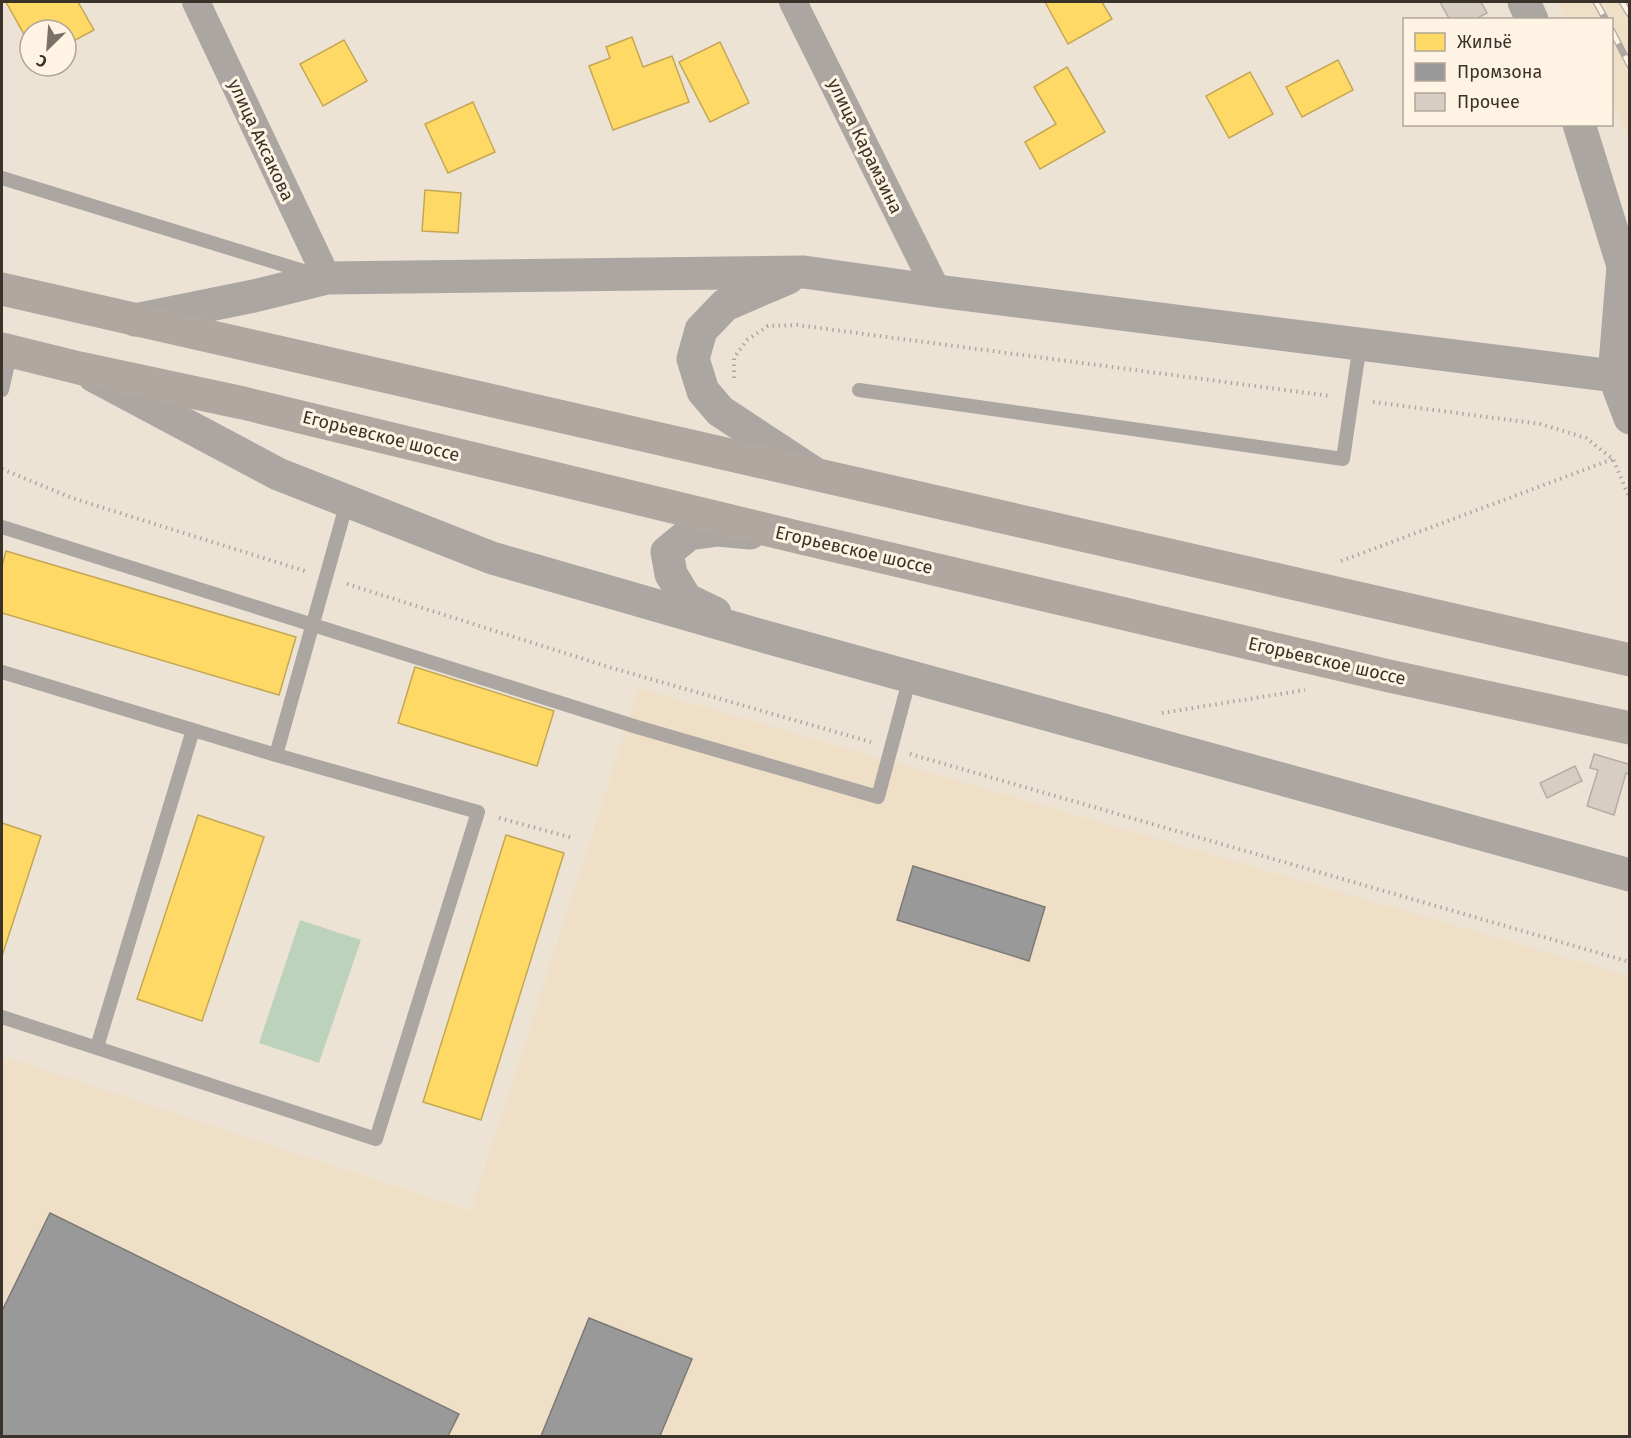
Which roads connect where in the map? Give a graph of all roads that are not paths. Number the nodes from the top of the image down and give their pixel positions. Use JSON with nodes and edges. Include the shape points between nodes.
{"nodes":[{"id":1,"x":196,"y":2,"type":"edge"},
{"id":2,"x":793,"y":2,"type":"edge"},
{"id":3,"x":1524,"y":2,"type":"edge"},
{"id":4,"x":1532,"y":18,"type":"edge"},
{"id":5,"x":1580,"y":126,"type":"edge"},
{"id":6,"x":2,"y":178,"type":"edge"},
{"id":7,"x":804,"y":272,"type":"junction"},
{"id":8,"x":327,"y":278,"type":"junction"},
{"id":9,"x":2,"y":289,"type":"edge"},
{"id":10,"x":937,"y":291,"type":"junction"},
{"id":11,"x":135,"y":320,"type":"junction"},
{"id":12,"x":1360,"y":344,"type":"junction"},
{"id":13,"x":6,"y":350,"type":"edge"},
{"id":14,"x":79,"y":368,"type":"junction"},
{"id":15,"x":1614,"y":376,"type":"junction"},
{"id":16,"x":2,"y":390,"type":"edge"},
{"id":17,"x":859,"y":390,"type":"dead end"},
{"id":18,"x":1629,"y":418,"type":"edge"},
{"id":19,"x":816,"y":474,"type":"junction"},
{"id":20,"x":347,"y":502,"type":"junction"},
{"id":21,"x":2,"y":527,"type":"edge"},
{"id":22,"x":793,"y":536,"type":"junction"},
{"id":23,"x":312,"y":625,"type":"junction"},
{"id":24,"x":759,"y":635,"type":"junction"},
{"id":25,"x":1629,"y":660,"type":"edge"},
{"id":26,"x":2,"y":672,"type":"edge"},
{"id":27,"x":910,"y":677,"type":"junction"},
{"id":28,"x":1629,"y":728,"type":"edge"},
{"id":29,"x":193,"y":730,"type":"junction"},
{"id":30,"x":276,"y":755,"type":"junction"},
{"id":31,"x":1629,"y":875,"type":"edge"},
{"id":32,"x":2,"y":1017,"type":"edge"},
{"id":33,"x":97,"y":1047,"type":"junction"}],
"edges":[{"from":1,"to":8,"type":"street","name":"улица Аксакова"},
{"from":2,"to":10,"type":"street","name":"улица Карамзина"},
{"from":3,"to":4,"type":"street"},
{"from":5,"to":15,"type":"street","via":[[1623,266]]},
{"from":6,"to":8,"type":"lane"},
{"from":7,"to":8,"type":"street"},
{"from":7,"to":10,"type":"street"},
{"from":7,"to":19,"type":"street","via":[[725,305],[701,330],[693,359],[704,391],[720,411]]},
{"from":8,"to":11,"type":"street"},
{"from":9,"to":11,"type":"main road"},
{"from":10,"to":12,"type":"street"},
{"from":11,"to":19,"type":"main road"},
{"from":12,"to":15,"type":"street"},
{"from":12,"to":17,"type":"lane","via":[[1343,459]]},
{"from":13,"to":14,"type":"main road","name":"Егорьевское шоссе"},
{"from":13,"to":16,"type":"lane"},
{"from":14,"to":20,"type":"street","via":[[278,474]]},
{"from":14,"to":22,"type":"main road","name":"Егорьевское шоссе","via":[[243,403]]},
{"from":15,"to":18,"type":"street"},
{"from":19,"to":25,"type":"main road"},
{"from":20,"to":23,"type":"lane"},
{"from":20,"to":24,"type":"street","via":[[492,558]]},
{"from":21,"to":23,"type":"lane"},
{"from":22,"to":24,"type":"street","via":[[718,530],[689,534],[667,552],[671,574],[686,599]]},
{"from":22,"to":28,"type":"main road","name":"Егорьевское шоссе","via":[[1389,676]]},
{"from":23,"to":27,"type":"lane","via":[[637,727],[878,797]]},
{"from":23,"to":30,"type":"lane"},
{"from":24,"to":27,"type":"street"},
{"from":26,"to":29,"type":"lane"},
{"from":27,"to":31,"type":"street"},
{"from":29,"to":30,"type":"lane"},
{"from":29,"to":33,"type":"lane"},
{"from":30,"to":33,"type":"lane","via":[[478,812],[376,1138]]},
{"from":32,"to":33,"type":"lane"}]}
